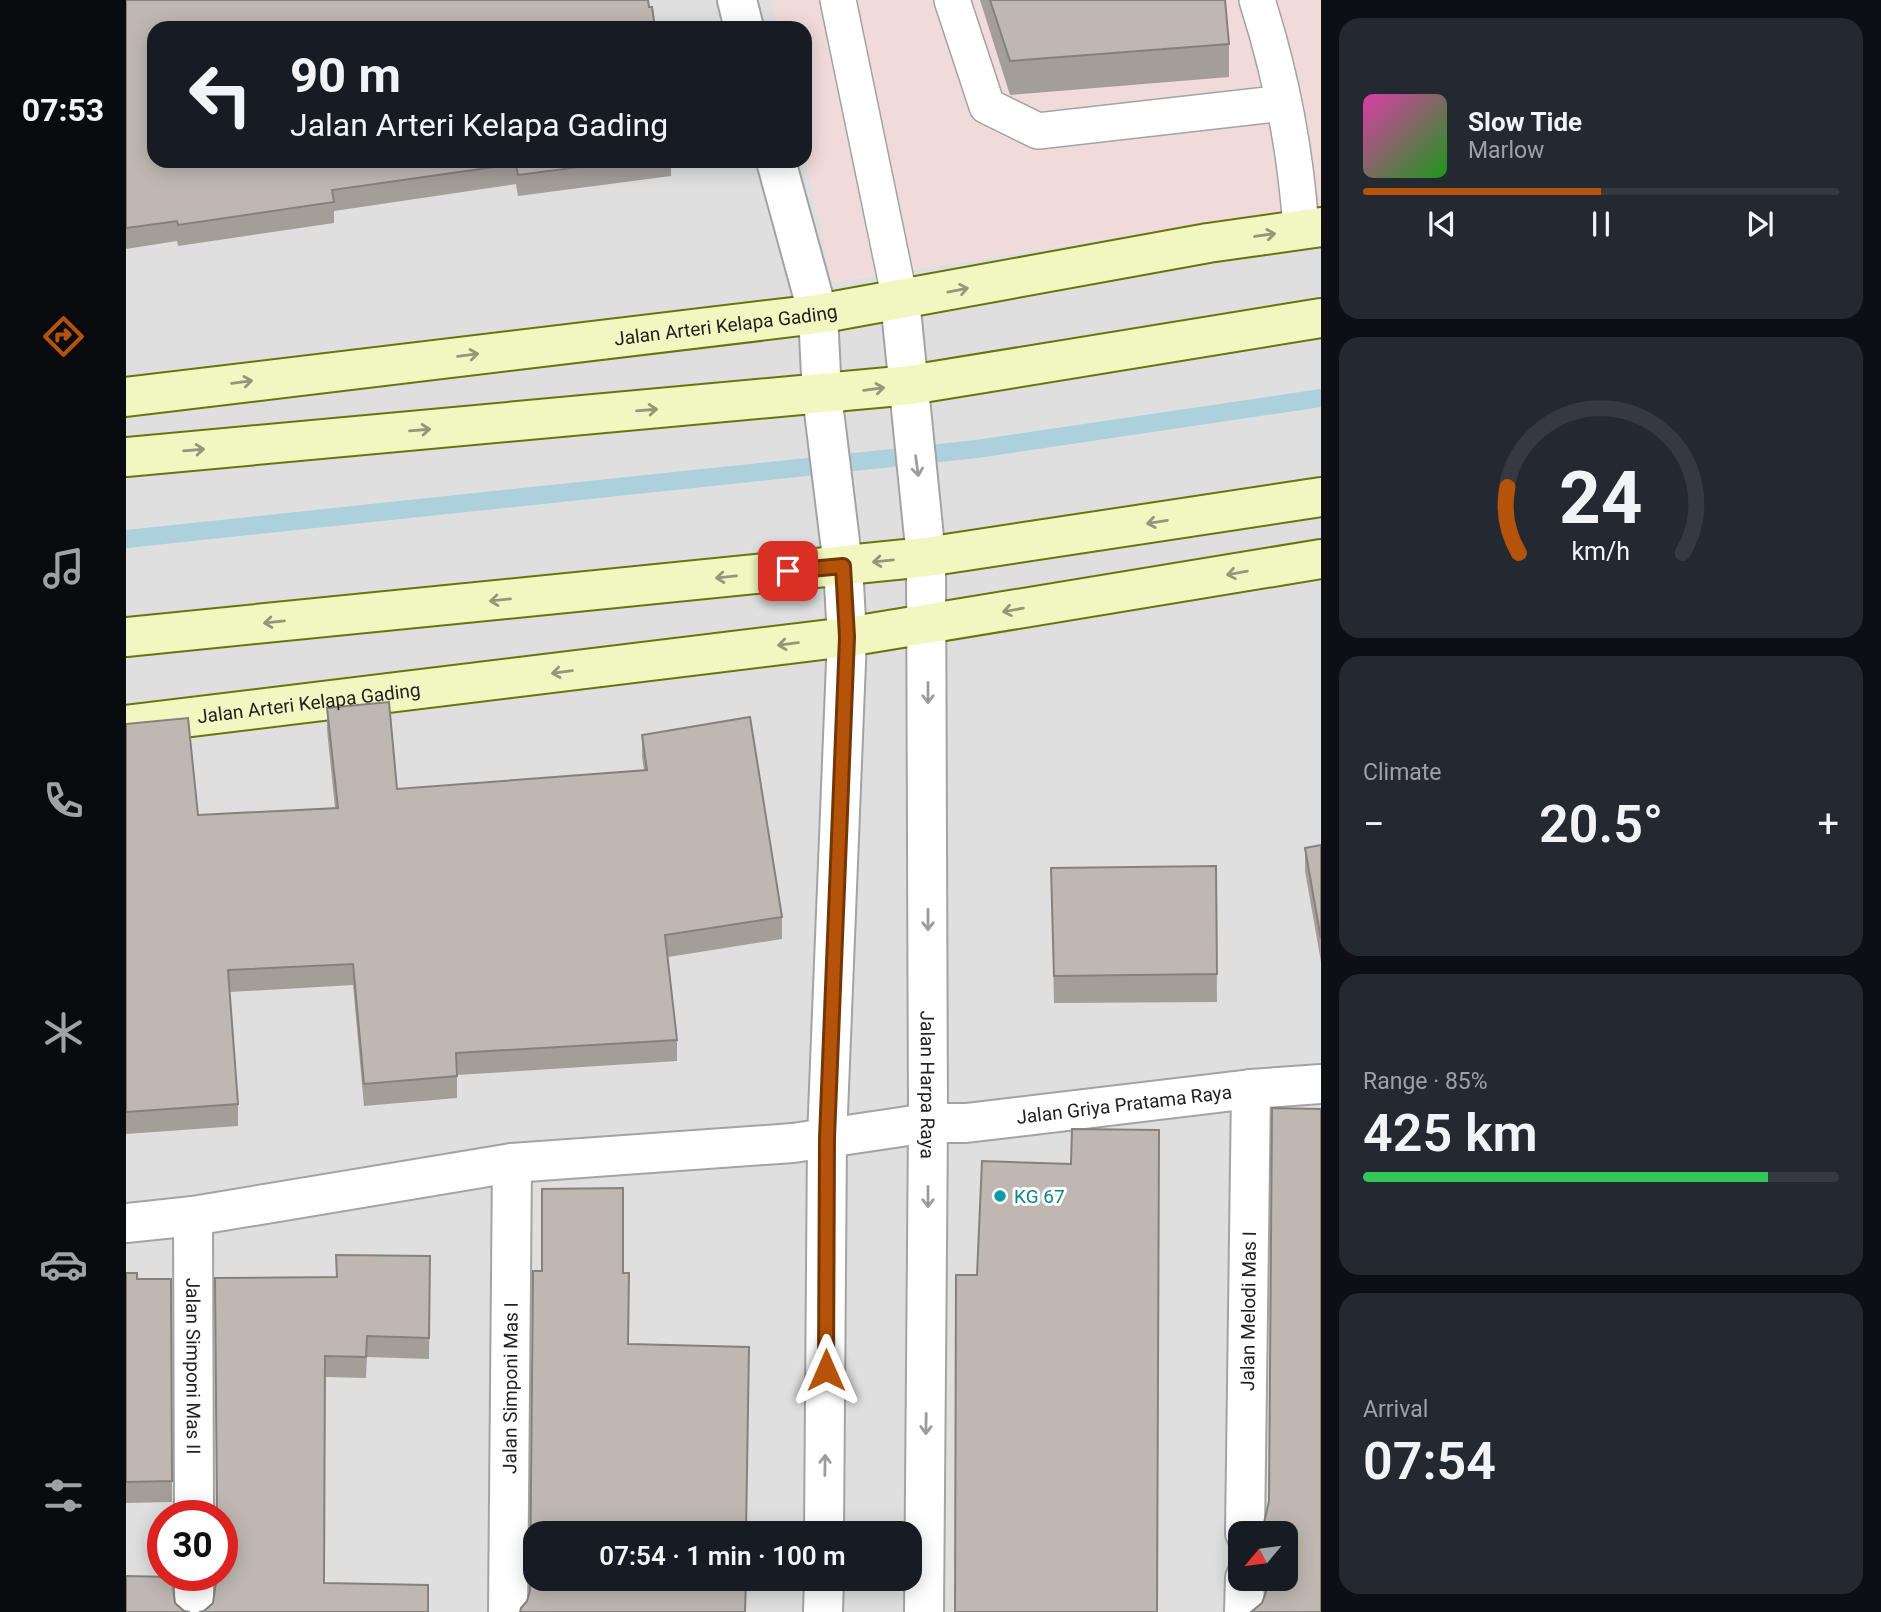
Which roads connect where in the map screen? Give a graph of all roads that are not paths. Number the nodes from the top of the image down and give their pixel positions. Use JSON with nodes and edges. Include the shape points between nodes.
{"nodes":[{"id":1,"x":737,"y":0,"type":"edge"},
{"id":2,"x":838,"y":0,"type":"edge"},
{"id":3,"x":952,"y":0,"type":"edge"},
{"id":4,"x":1257,"y":0,"type":"edge"},
{"id":5,"x":742,"y":21,"type":"edge"},
{"id":6,"x":1284,"y":103,"type":"junction"},
{"id":7,"x":778,"y":168,"type":"edge"},
{"id":8,"x":1311,"y":229,"type":"edge"},
{"id":9,"x":900,"y":300,"type":"junction"},
{"id":10,"x":818,"y":314,"type":"junction"},
{"id":11,"x":1321,"y":318,"type":"edge"},
{"id":12,"x":910,"y":385,"type":"junction"},
{"id":13,"x":822,"y":395,"type":"junction"},
{"id":14,"x":126,"y":397,"type":"edge"},
{"id":15,"x":126,"y":457,"type":"edge"},
{"id":16,"x":1308,"y":499,"type":"edge"},
{"id":17,"x":926,"y":557,"type":"junction"},
{"id":18,"x":1313,"y":560,"type":"edge"},
{"id":19,"x":843,"y":566,"type":"junction"},
{"id":20,"x":928,"y":625,"type":"junction"},
{"id":21,"x":126,"y":637,"type":"edge"},
{"id":22,"x":847,"y":637,"type":"junction"},
{"id":23,"x":126,"y":725,"type":"edge"},
{"id":24,"x":1321,"y":1084,"type":"edge"},
{"id":25,"x":1251,"y":1089,"type":"junction"},
{"id":26,"x":928,"y":1123,"type":"junction"},
{"id":27,"x":827,"y":1138,"type":"junction"},
{"id":28,"x":512,"y":1163,"type":"junction"},
{"id":29,"x":193,"y":1216,"type":"junction"},
{"id":30,"x":126,"y":1223,"type":"edge"},
{"id":31,"x":194,"y":1500,"type":"edge"},
{"id":32,"x":824,"y":1521,"type":"edge"},
{"id":33,"x":1245,"y":1521,"type":"edge"},
{"id":34,"x":194,"y":1591,"type":"edge"},
{"id":35,"x":824,"y":1591,"type":"edge"},
{"id":36,"x":1245,"y":1591,"type":"edge"},
{"id":37,"x":194,"y":1612,"type":"edge"},
{"id":38,"x":508,"y":1612,"type":"edge"},
{"id":39,"x":823,"y":1612,"type":"edge"},
{"id":40,"x":924,"y":1612,"type":"edge"},
{"id":41,"x":1244,"y":1612,"type":"edge"}],
"edges":[{"from":1,"to":5,"type":"street"},
{"from":2,"to":9,"type":"lane"},
{"from":3,"to":6,"type":"lane","via":[[987,106],[1038,131]]},
{"from":4,"to":6,"type":"lane"},
{"from":6,"to":8,"type":"lane"},
{"from":7,"to":10,"type":"street"},
{"from":9,"to":8,"type":"street","name":"Jalan Arteri Kelapa Gading","one_way":true,"via":[[1208,243]]},
{"from":9,"to":10,"type":"street","name":"Jalan Arteri Kelapa Gading"},
{"from":9,"to":12,"type":"street","name":"Jalan Harpa Raya"},
{"from":10,"to":13,"type":"street"},
{"from":14,"to":10,"type":"street","name":"Jalan Arteri Kelapa Gading","one_way":true},
{"from":11,"to":12,"type":"street"},
{"from":13,"to":12,"type":"street","one_way":true},
{"from":12,"to":17,"type":"street","name":"Jalan Harpa Raya","one_way":true},
{"from":15,"to":13,"type":"street","one_way":true},
{"from":13,"to":19,"type":"street"},
{"from":16,"to":17,"type":"street","one_way":true},
{"from":16,"to":18,"type":"street"},
{"from":17,"to":19,"type":"street","one_way":true},
{"from":17,"to":20,"type":"street","name":"Jalan Harpa Raya"},
{"from":18,"to":20,"type":"street","name":"Jalan Arteri Kelapa Gading","one_way":true},
{"from":19,"to":21,"type":"street","one_way":true},
{"from":19,"to":22,"type":"street"},
{"from":20,"to":22,"type":"street","name":"Jalan Arteri Kelapa Gading"},
{"from":20,"to":26,"type":"street","name":"Jalan Harpa Raya","one_way":true},
{"from":22,"to":23,"type":"street","name":"Jalan Arteri Kelapa Gading","one_way":true},
{"from":22,"to":27,"type":"street"},
{"from":24,"to":25,"type":"street","name":"Jalan Griya Pratama Raya"},
{"from":25,"to":26,"type":"street","name":"Jalan Griya Pratama Raya","via":[[966,1123]]},
{"from":25,"to":33,"type":"street","name":"Jalan Melodi Mas I"},
{"from":26,"to":27,"type":"street","name":"Jalan Griya Pratama Raya"},
{"from":26,"to":40,"type":"street","name":"Jalan Harpa Raya","one_way":true},
{"from":27,"to":28,"type":"street","name":"Jalan Griya Pratama Raya"},
{"from":32,"to":27,"type":"street","one_way":true},
{"from":28,"to":29,"type":"street","name":"Jalan Griya Pratama Raya"},
{"from":28,"to":38,"type":"street","name":"Jalan Simponi Mas I"},
{"from":29,"to":30,"type":"street","name":"Jalan Griya Pratama Raya"},
{"from":29,"to":31,"type":"street","name":"Jalan Simponi Mas II"},
{"from":34,"to":37,"type":"street"},
{"from":35,"to":39,"type":"street"},
{"from":36,"to":41,"type":"street"}]}
